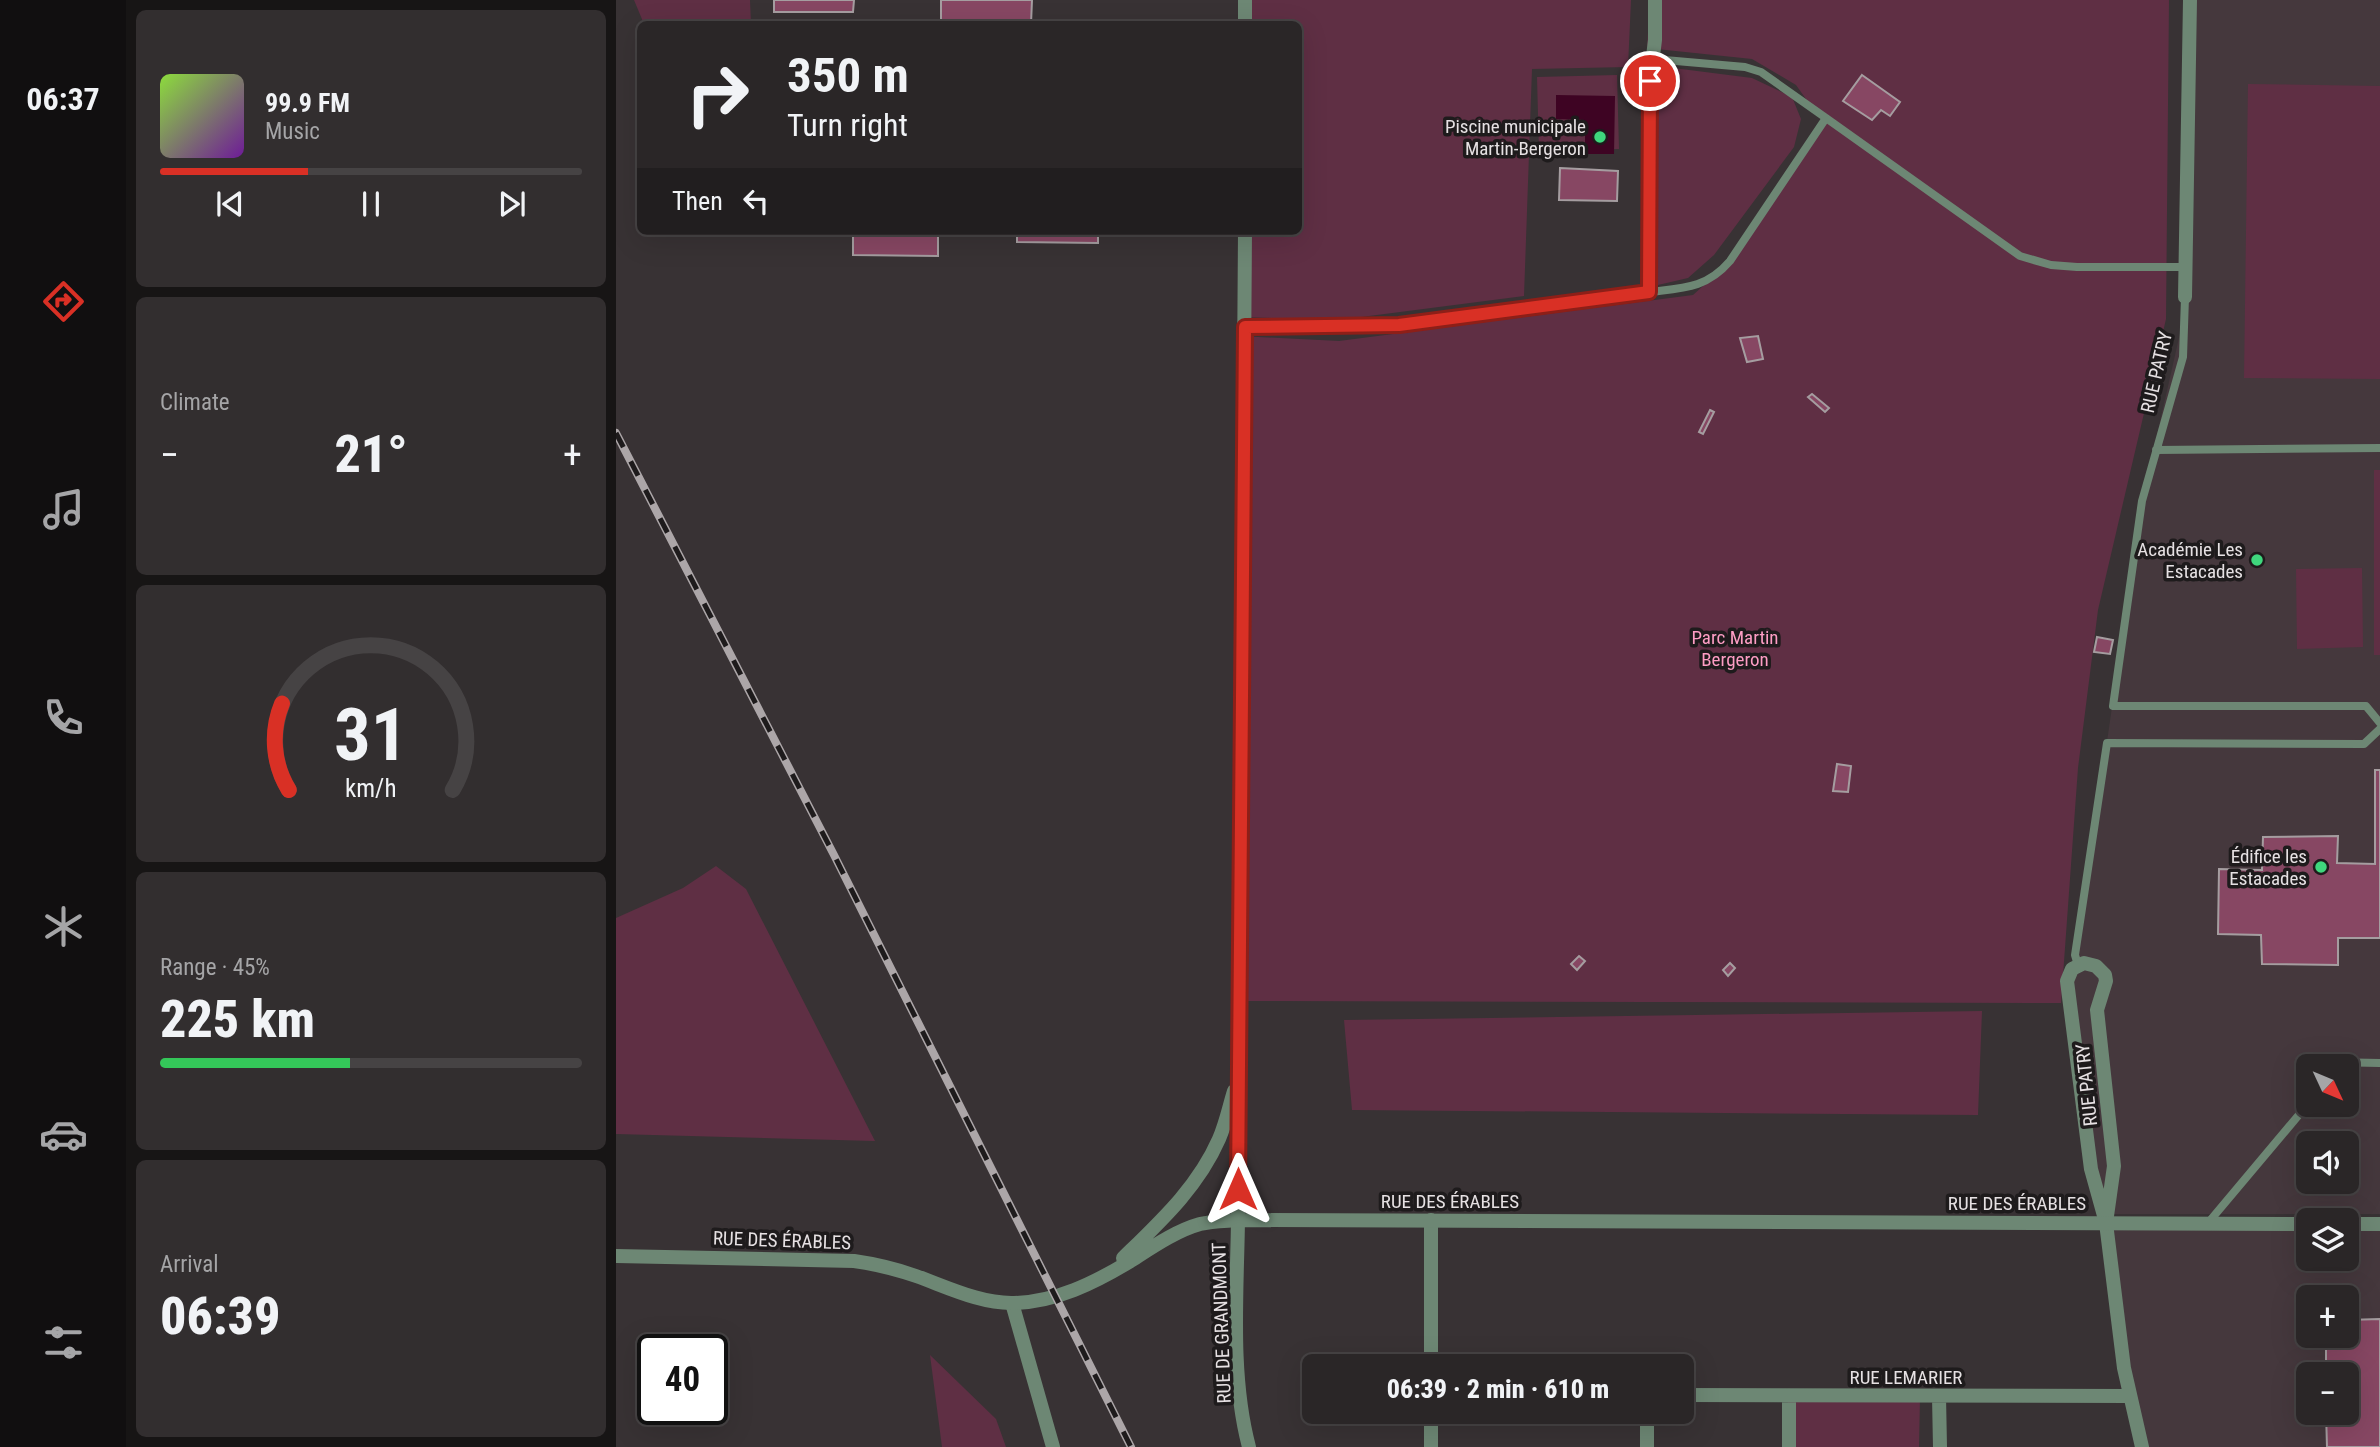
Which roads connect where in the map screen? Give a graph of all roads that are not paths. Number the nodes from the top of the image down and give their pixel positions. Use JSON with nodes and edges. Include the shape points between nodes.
{"nodes":[{"id":1,"x":1245,"y":0,"type":"edge"},
{"id":2,"x":1655,"y":0,"type":"edge"},
{"id":3,"x":2190,"y":0,"type":"edge"},
{"id":4,"x":1245,"y":21,"type":"edge"},
{"id":5,"x":1653,"y":59,"type":"junction"},
{"id":6,"x":1826,"y":118,"type":"junction"},
{"id":7,"x":1245,"y":235,"type":"edge"},
{"id":8,"x":2185,"y":267,"type":"junction"},
{"id":9,"x":1649,"y":292,"type":"junction"},
{"id":10,"x":2185,"y":297,"type":"joint"},
{"id":11,"x":1245,"y":327,"type":"junction"},
{"id":12,"x":2380,"y":448,"type":"edge"},
{"id":13,"x":2156,"y":450,"type":"junction"},
{"id":14,"x":2380,"y":723,"type":"edge"},
{"id":15,"x":2380,"y":729,"type":"edge"},
{"id":16,"x":2078,"y":965,"type":"junction"},
{"id":17,"x":2359,"y":1063,"type":"edge"},
{"id":18,"x":2380,"y":1063,"type":"edge"},
{"id":19,"x":1238,"y":1073,"type":"junction"},
{"id":20,"x":2297,"y":1117,"type":"edge"},
{"id":21,"x":1238,"y":1220,"type":"junction"},
{"id":22,"x":1431,"y":1220,"type":"junction"},
{"id":23,"x":2106,"y":1223,"type":"junction"},
{"id":24,"x":2208,"y":1223,"type":"junction"},
{"id":25,"x":2296,"y":1224,"type":"edge"},
{"id":26,"x":2359,"y":1224,"type":"edge"},
{"id":27,"x":2380,"y":1224,"type":"edge"},
{"id":28,"x":616,"y":1256,"type":"edge"},
{"id":29,"x":1104,"y":1276,"type":"junction"},
{"id":30,"x":1012,"y":1303,"type":"junction"},
{"id":31,"x":1431,"y":1354,"type":"edge"},
{"id":32,"x":1694,"y":1395,"type":"edge"},
{"id":33,"x":1789,"y":1396,"type":"junction"},
{"id":34,"x":1939,"y":1396,"type":"junction"},
{"id":35,"x":2130,"y":1396,"type":"junction"},
{"id":36,"x":1431,"y":1424,"type":"edge"},
{"id":37,"x":1647,"y":1424,"type":"edge"},
{"id":38,"x":1053,"y":1447,"type":"edge"},
{"id":39,"x":1249,"y":1447,"type":"edge"},
{"id":40,"x":1431,"y":1447,"type":"edge"},
{"id":41,"x":1647,"y":1447,"type":"edge"},
{"id":42,"x":1789,"y":1447,"type":"edge"},
{"id":43,"x":1940,"y":1447,"type":"edge"},
{"id":44,"x":2142,"y":1447,"type":"edge"}],
"edges":[{"from":1,"to":4,"type":"street"},
{"from":2,"to":5,"type":"street"},
{"from":3,"to":8,"type":"street","name":"RUE PATRY"},
{"from":5,"to":6,"type":"lane","via":[[1761,72]]},
{"from":5,"to":9,"type":"street"},
{"from":6,"to":8,"type":"lane","via":[[2020,256],[2077,267]]},
{"from":6,"to":9,"type":"lane","via":[[1720,272],[1693,286]]},
{"from":7,"to":11,"type":"street","name":"RUE DE GRANDMONT"},
{"from":8,"to":10,"type":"street","name":"RUE PATRY"},
{"from":9,"to":11,"type":"street","via":[[1399,325]]},
{"from":10,"to":13,"type":"lane","name":"RUE PATRY","via":[[2183,357]]},
{"from":11,"to":19,"type":"street","name":"RUE DE GRANDMONT"},
{"from":12,"to":13,"type":"lane"},
{"from":13,"to":14,"type":"lane","name":"RUE PATRY","via":[[2142,501],[2113,706],[2366,706]]},
{"from":15,"to":16,"type":"lane","name":"RUE PATRY","via":[[2364,744],[2107,743],[2075,954]]},
{"from":16,"to":23,"type":"street","name":"RUE PATRY","via":[[2067,981],[2091,1168]]},
{"from":16,"to":23,"type":"street","name":"RUE PATRY","via":[[2096,966],[2106,981],[2097,1010],[2115,1166]]},
{"from":17,"to":18,"type":"lane"},
{"from":19,"to":21,"type":"street","name":"RUE DE GRANDMONT"},
{"from":19,"to":29,"type":"street","via":[[1224,1126],[1200,1175]]},
{"from":20,"to":24,"type":"lane"},
{"from":21,"to":22,"type":"street","name":"RUE DES ÉRABLES"},
{"from":21,"to":29,"type":"street","name":"RUE DES ÉRABLES","via":[[1188,1229]]},
{"from":21,"to":39,"type":"street","name":"RUE DE GRANDMONT","via":[[1238,1358]]},
{"from":22,"to":23,"type":"street","name":"RUE DES ÉRABLES"},
{"from":22,"to":31,"type":"street"},
{"from":23,"to":24,"type":"street","name":"RUE DES ÉRABLES"},
{"from":23,"to":35,"type":"street","name":"RUE PATRY"},
{"from":24,"to":25,"type":"street","name":"RUE DES ÉRABLES"},
{"from":26,"to":27,"type":"street"},
{"from":28,"to":30,"type":"street","name":"RUE DES ÉRABLES","via":[[854,1261],[989,1301]]},
{"from":29,"to":30,"type":"street","name":"RUE DES ÉRABLES","via":[[1042,1300]]},
{"from":30,"to":38,"type":"street"},
{"from":32,"to":33,"type":"street","name":"RUE LEMARIER"},
{"from":33,"to":34,"type":"street","name":"RUE LEMARIER"},
{"from":33,"to":42,"type":"street"},
{"from":34,"to":35,"type":"street","name":"RUE LEMARIER"},
{"from":34,"to":43,"type":"street"},
{"from":35,"to":44,"type":"street","name":"RUE PATRY"},
{"from":36,"to":40,"type":"street"},
{"from":37,"to":41,"type":"street"}]}
